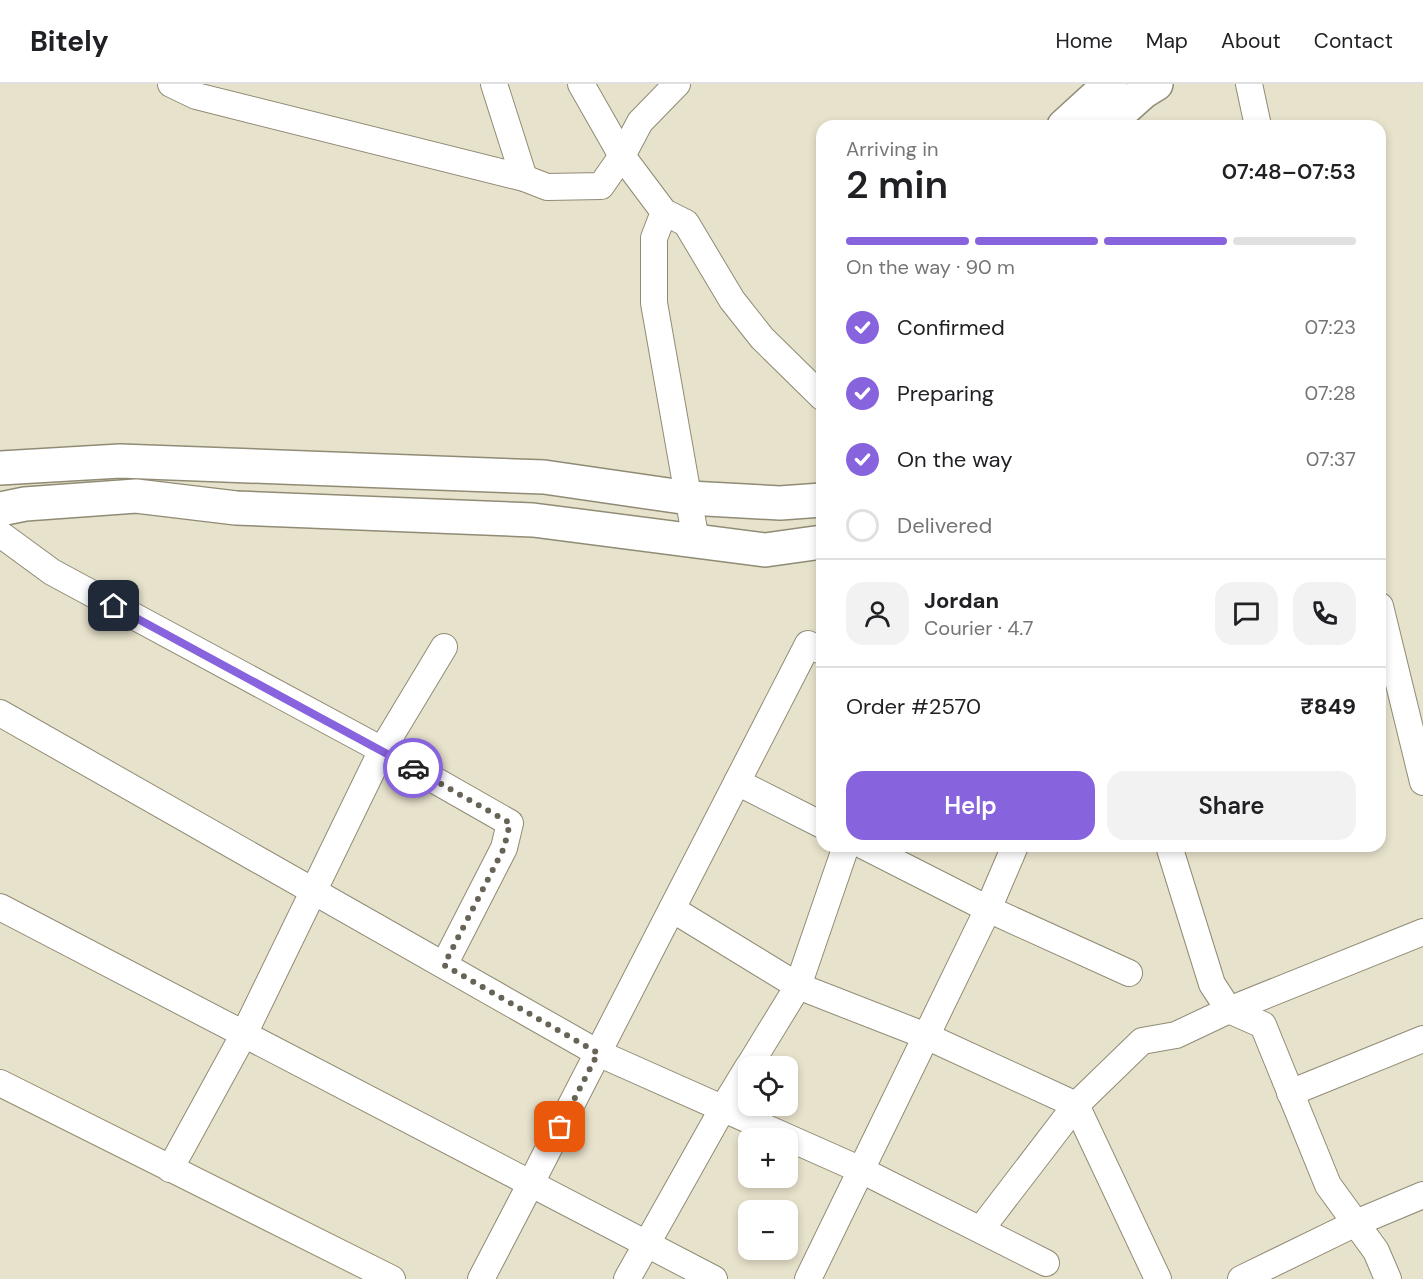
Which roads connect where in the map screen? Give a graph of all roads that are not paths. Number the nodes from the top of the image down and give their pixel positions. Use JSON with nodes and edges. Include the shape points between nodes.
{"nodes":[{"id":1,"x":171,"y":84,"type":"edge"},
{"id":2,"x":494,"y":84,"type":"edge"},
{"id":3,"x":581,"y":84,"type":"edge"},
{"id":4,"x":677,"y":84,"type":"edge"},
{"id":5,"x":1110,"y":84,"type":"edge"},
{"id":6,"x":1156,"y":84,"type":"edge"},
{"id":7,"x":1249,"y":84,"type":"edge"},
{"id":8,"x":1071,"y":120,"type":"edge"},
{"id":9,"x":1114,"y":120,"type":"edge"},
{"id":10,"x":1257,"y":120,"type":"edge"},
{"id":11,"x":622,"y":156,"type":"junction"},
{"id":12,"x":524,"y":178,"type":"junction"},
{"id":13,"x":664,"y":212,"type":"junction"},
{"id":14,"x":816,"y":391,"type":"edge"},
{"id":15,"x":0,"y":468,"type":"edge"},
{"id":16,"x":689,"y":498,"type":"junction"},
{"id":17,"x":816,"y":500,"type":"edge"},
{"id":18,"x":0,"y":509,"type":"edge"},
{"id":19,"x":0,"y":534,"type":"edge"},
{"id":20,"x":696,"y":541,"type":"junction"},
{"id":21,"x":816,"y":543,"type":"edge"},
{"id":22,"x":1386,"y":631,"type":"edge"},
{"id":23,"x":444,"y":647,"type":"dead end"},
{"id":24,"x":816,"y":648,"type":"edge"},
{"id":25,"x":0,"y":713,"type":"edge"},
{"id":26,"x":382,"y":750,"type":"junction"},
{"id":27,"x":737,"y":782,"type":"junction"},
{"id":28,"x":1423,"y":782,"type":"edge"},
{"id":29,"x":816,"y":822,"type":"edge"},
{"id":30,"x":844,"y":852,"type":"edge"},
{"id":31,"x":876,"y":852,"type":"edge"},
{"id":32,"x":1012,"y":852,"type":"edge"},
{"id":33,"x":1171,"y":852,"type":"edge"},
{"id":34,"x":314,"y":892,"type":"junction"},
{"id":35,"x":0,"y":907,"type":"edge"},
{"id":36,"x":672,"y":909,"type":"junction"},
{"id":37,"x":988,"y":909,"type":"junction"},
{"id":38,"x":1423,"y":932,"type":"edge"},
{"id":39,"x":444,"y":965,"type":"junction"},
{"id":40,"x":1129,"y":973,"type":"dead end"},
{"id":41,"x":798,"y":986,"type":"junction"},
{"id":42,"x":1229,"y":1010,"type":"junction"},
{"id":43,"x":244,"y":1034,"type":"junction"},
{"id":44,"x":926,"y":1036,"type":"junction"},
{"id":45,"x":1423,"y":1039,"type":"edge"},
{"id":46,"x":598,"y":1053,"type":"junction"},
{"id":47,"x":756,"y":1056,"type":"edge"},
{"id":48,"x":0,"y":1083,"type":"edge"},
{"id":49,"x":738,"y":1084,"type":"edge"},
{"id":50,"x":1290,"y":1093,"type":"junction"},
{"id":51,"x":1076,"y":1105,"type":"junction"},
{"id":52,"x":723,"y":1108,"type":"junction"},
{"id":53,"x":170,"y":1169,"type":"junction"},
{"id":54,"x":861,"y":1170,"type":"junction"},
{"id":55,"x":531,"y":1183,"type":"junction"},
{"id":56,"x":1423,"y":1195,"type":"edge"},
{"id":57,"x":1356,"y":1223,"type":"junction"},
{"id":58,"x":981,"y":1229,"type":"junction"},
{"id":59,"x":647,"y":1244,"type":"junction"},
{"id":60,"x":1046,"y":1263,"type":"dead end"},
{"id":61,"x":1150,"y":1274,"type":"edge"},
{"id":62,"x":392,"y":1279,"type":"edge"},
{"id":63,"x":481,"y":1279,"type":"edge"},
{"id":64,"x":627,"y":1279,"type":"edge"},
{"id":65,"x":714,"y":1279,"type":"edge"},
{"id":66,"x":808,"y":1279,"type":"edge"},
{"id":67,"x":1240,"y":1279,"type":"edge"},
{"id":68,"x":1388,"y":1279,"type":"edge"}],
"edges":[{"from":1,"to":12,"type":"street","via":[[196,96]]},
{"from":2,"to":12,"type":"street"},
{"from":3,"to":11,"type":"street"},
{"from":4,"to":11,"type":"street","via":[[640,122]]},
{"from":5,"to":8,"type":"highway"},
{"from":6,"to":9,"type":"highway"},
{"from":7,"to":10,"type":"street"},
{"from":11,"to":12,"type":"street","via":[[601,186],[547,187]]},
{"from":11,"to":13,"type":"street"},
{"from":13,"to":14,"type":"street","via":[[686,224],[732,300],[762,338]]},
{"from":13,"to":16,"type":"street","via":[[654,238],[654,303]]},
{"from":15,"to":16,"type":"highway","via":[[120,461],[544,477]]},
{"from":16,"to":17,"type":"highway","via":[[780,503]]},
{"from":16,"to":20,"type":"street"},
{"from":18,"to":20,"type":"highway","via":[[136,496],[236,508],[533,520]]},
{"from":19,"to":26,"type":"street","via":[[52,572]]},
{"from":20,"to":21,"type":"highway","via":[[765,550]]},
{"from":22,"to":28,"type":"street"},
{"from":23,"to":26,"type":"street"},
{"from":24,"to":27,"type":"street","via":[[808,644]]},
{"from":25,"to":34,"type":"street"},
{"from":26,"to":34,"type":"street"},
{"from":26,"to":39,"type":"street","via":[[510,823],[504,848]]},
{"from":27,"to":29,"type":"street"},
{"from":27,"to":36,"type":"street"},
{"from":30,"to":41,"type":"street"},
{"from":31,"to":37,"type":"street"},
{"from":32,"to":37,"type":"street"},
{"from":33,"to":42,"type":"street","via":[[1212,984]]},
{"from":34,"to":39,"type":"street"},
{"from":34,"to":43,"type":"street"},
{"from":35,"to":43,"type":"street"},
{"from":36,"to":41,"type":"street"},
{"from":36,"to":46,"type":"street"},
{"from":37,"to":40,"type":"street"},
{"from":37,"to":44,"type":"street"},
{"from":38,"to":42,"type":"street"},
{"from":39,"to":46,"type":"street"},
{"from":41,"to":44,"type":"street"},
{"from":41,"to":47,"type":"street"},
{"from":42,"to":50,"type":"street","via":[[1263,1025]]},
{"from":42,"to":51,"type":"street","via":[[1176,1035],[1142,1041]]},
{"from":43,"to":53,"type":"street"},
{"from":43,"to":55,"type":"street"},
{"from":44,"to":51,"type":"street"},
{"from":44,"to":54,"type":"street"},
{"from":45,"to":50,"type":"street"},
{"from":46,"to":52,"type":"street"},
{"from":46,"to":55,"type":"street"},
{"from":48,"to":53,"type":"street"},
{"from":49,"to":52,"type":"street"},
{"from":50,"to":57,"type":"street","via":[[1328,1185]]},
{"from":51,"to":58,"type":"street"},
{"from":51,"to":61,"type":"street"},
{"from":52,"to":54,"type":"street"},
{"from":52,"to":59,"type":"street"},
{"from":53,"to":62,"type":"street"},
{"from":54,"to":58,"type":"street"},
{"from":54,"to":66,"type":"street"},
{"from":55,"to":59,"type":"street"},
{"from":55,"to":63,"type":"street"},
{"from":56,"to":57,"type":"street"},
{"from":57,"to":67,"type":"street"},
{"from":57,"to":68,"type":"street","via":[[1376,1251]]},
{"from":58,"to":60,"type":"street"},
{"from":59,"to":64,"type":"street"},
{"from":59,"to":65,"type":"street"}]}
